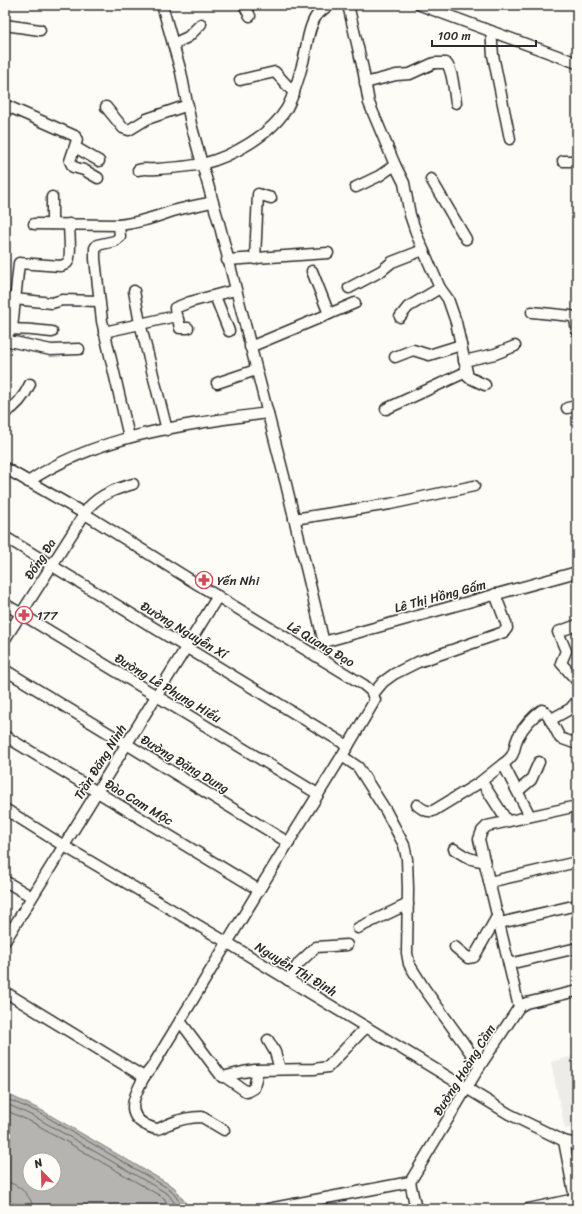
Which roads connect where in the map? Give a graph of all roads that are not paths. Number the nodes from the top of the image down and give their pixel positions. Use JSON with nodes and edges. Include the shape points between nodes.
{"nodes":[{"id":1,"x":162,"y":5,"type":"edge"},
{"id":2,"x":244,"y":5,"type":"edge"},
{"id":3,"x":329,"y":5,"type":"edge"},
{"id":4,"x":348,"y":5,"type":"edge"},
{"id":5,"x":420,"y":5,"type":"edge"},
{"id":6,"x":250,"y":16,"type":"dead end"},
{"id":7,"x":201,"y":24,"type":"dead end"},
{"id":8,"x":5,"y":25,"type":"edge"},
{"id":9,"x":40,"y":30,"type":"dead end"},
{"id":10,"x":491,"y":31,"type":"junction"},
{"id":11,"x":173,"y":44,"type":"junction"},
{"id":12,"x":577,"y":63,"type":"edge"},
{"id":13,"x":240,"y":80,"type":"dead end"},
{"id":14,"x":365,"y":83,"type":"junction"},
{"id":15,"x":294,"y":93,"type":"junction"},
{"id":16,"x":456,"y":103,"type":"dead end"},
{"id":17,"x":5,"y":105,"type":"edge"},
{"id":18,"x":188,"y":105,"type":"junction"},
{"id":19,"x":106,"y":108,"type":"dead end"},
{"id":20,"x":510,"y":139,"type":"dead end"},
{"id":21,"x":75,"y":147,"type":"junction"},
{"id":22,"x":563,"y":161,"type":"dead end"},
{"id":23,"x":577,"y":161,"type":"edge"},
{"id":24,"x":99,"y":162,"type":"dead end"},
{"id":25,"x":202,"y":164,"type":"junction"},
{"id":26,"x":395,"y":165,"type":"junction"},
{"id":27,"x":138,"y":170,"type":"dead end"},
{"id":28,"x":98,"y":178,"type":"dead end"},
{"id":29,"x":431,"y":179,"type":"dead end"},
{"id":30,"x":356,"y":187,"type":"dead end"},
{"id":31,"x":52,"y":197,"type":"dead end"},
{"id":32,"x":272,"y":198,"type":"dead end"},
{"id":33,"x":212,"y":202,"type":"junction"},
{"id":34,"x":34,"y":224,"type":"dead end"},
{"id":35,"x":52,"y":224,"type":"junction"},
{"id":36,"x":69,"y":224,"type":"junction"},
{"id":37,"x":119,"y":225,"type":"junction"},
{"id":38,"x":466,"y":239,"type":"dead end"},
{"id":39,"x":423,"y":250,"type":"junction"},
{"id":40,"x":328,"y":253,"type":"dead end"},
{"id":41,"x":255,"y":259,"type":"junction"},
{"id":42,"x":228,"y":260,"type":"junction"},
{"id":43,"x":312,"y":271,"type":"dead end"},
{"id":44,"x":349,"y":288,"type":"dead end"},
{"id":45,"x":440,"y":288,"type":"junction"},
{"id":46,"x":235,"y":290,"type":"junction"},
{"id":47,"x":134,"y":292,"type":"dead end"},
{"id":48,"x":215,"y":296,"type":"junction"},
{"id":49,"x":10,"y":298,"type":"edge"},
{"id":50,"x":99,"y":301,"type":"junction"},
{"id":51,"x":355,"y":303,"type":"dead end"},
{"id":52,"x":532,"y":312,"type":"dead end"},
{"id":53,"x":329,"y":314,"type":"junction"},
{"id":54,"x":176,"y":316,"type":"junction"},
{"id":55,"x":400,"y":317,"type":"dead end"},
{"id":56,"x":140,"y":324,"type":"junction"},
{"id":57,"x":188,"y":328,"type":"dead end"},
{"id":58,"x":9,"y":329,"type":"edge"},
{"id":59,"x":229,"y":331,"type":"dead end"},
{"id":60,"x":577,"y":331,"type":"edge"},
{"id":61,"x":52,"y":332,"type":"dead end"},
{"id":62,"x":104,"y":332,"type":"junction"},
{"id":63,"x":461,"y":345,"type":"junction"},
{"id":64,"x":250,"y":346,"type":"junction"},
{"id":65,"x":515,"y":346,"type":"dead end"},
{"id":66,"x":80,"y":350,"type":"dead end"},
{"id":67,"x":395,"y":357,"type":"dead end"},
{"id":68,"x":464,"y":361,"type":"junction"},
{"id":69,"x":256,"y":370,"type":"junction"},
{"id":70,"x":466,"y":372,"type":"junction"},
{"id":71,"x":217,"y":383,"type":"dead end"},
{"id":72,"x":30,"y":384,"type":"dead end"},
{"id":73,"x":485,"y":385,"type":"dead end"},
{"id":74,"x":386,"y":408,"type":"dead end"},
{"id":75,"x":268,"y":413,"type":"junction"},
{"id":76,"x":5,"y":414,"type":"edge"},
{"id":77,"x":167,"y":430,"type":"junction"},
{"id":78,"x":129,"y":437,"type":"junction"},
{"id":79,"x":5,"y":468,"type":"edge"},
{"id":80,"x":28,"y":482,"type":"junction"},
{"id":81,"x":133,"y":484,"type":"dead end"},
{"id":82,"x":474,"y":486,"type":"dead end"},
{"id":83,"x":85,"y":514,"type":"junction"},
{"id":84,"x":294,"y":519,"type":"junction"},
{"id":85,"x":5,"y":537,"type":"edge"},
{"id":86,"x":51,"y":565,"type":"junction"},
{"id":87,"x":577,"y":572,"type":"edge"},
{"id":88,"x":495,"y":594,"type":"junction"},
{"id":89,"x":218,"y":596,"type":"junction"},
{"id":90,"x":5,"y":604,"type":"edge"},
{"id":91,"x":20,"y":614,"type":"junction"},
{"id":92,"x":577,"y":626,"type":"edge"},
{"id":93,"x":5,"y":639,"type":"edge"},
{"id":94,"x":324,"y":643,"type":"junction"},
{"id":95,"x":186,"y":647,"type":"junction"},
{"id":96,"x":316,"y":655,"type":"junction"},
{"id":97,"x":5,"y":670,"type":"edge"},
{"id":98,"x":577,"y":681,"type":"edge"},
{"id":99,"x":373,"y":694,"type":"junction"},
{"id":100,"x":156,"y":696,"type":"junction"},
{"id":101,"x":577,"y":701,"type":"edge"},
{"id":102,"x":550,"y":720,"type":"junction"},
{"id":103,"x":5,"y":736,"type":"edge"},
{"id":104,"x":574,"y":743,"type":"dead end"},
{"id":105,"x":126,"y":744,"type":"junction"},
{"id":106,"x":348,"y":746,"type":"junction"},
{"id":107,"x":342,"y":756,"type":"junction"},
{"id":108,"x":539,"y":762,"type":"dead end"},
{"id":109,"x":503,"y":764,"type":"junction"},
{"id":110,"x":482,"y":782,"type":"junction"},
{"id":111,"x":518,"y":791,"type":"junction"},
{"id":112,"x":97,"y":792,"type":"junction"},
{"id":113,"x":318,"y":794,"type":"junction"},
{"id":114,"x":417,"y":805,"type":"dead end"},
{"id":115,"x":577,"y":806,"type":"edge"},
{"id":116,"x":5,"y":809,"type":"edge"},
{"id":117,"x":530,"y":816,"type":"junction"},
{"id":118,"x":507,"y":821,"type":"junction"},
{"id":119,"x":289,"y":843,"type":"junction"},
{"id":120,"x":64,"y":846,"type":"junction"},
{"id":121,"x":454,"y":849,"type":"dead end"},
{"id":122,"x":484,"y":861,"type":"junction"},
{"id":123,"x":577,"y":862,"type":"edge"},
{"id":124,"x":5,"y":881,"type":"edge"},
{"id":125,"x":489,"y":882,"type":"junction"},
{"id":126,"x":259,"y":890,"type":"junction"},
{"id":127,"x":32,"y":897,"type":"junction"},
{"id":128,"x":408,"y":904,"type":"junction"},
{"id":129,"x":577,"y":905,"type":"edge"},
{"id":130,"x":499,"y":919,"type":"junction"},
{"id":131,"x":358,"y":928,"type":"dead end"},
{"id":132,"x":5,"y":941,"type":"edge"},
{"id":133,"x":228,"y":943,"type":"junction"},
{"id":134,"x":347,"y":945,"type":"dead end"},
{"id":135,"x":455,"y":948,"type":"dead end"},
{"id":136,"x":577,"y":948,"type":"edge"},
{"id":137,"x":509,"y":964,"type":"junction"},
{"id":138,"x":288,"y":980,"type":"junction"},
{"id":139,"x":577,"y":991,"type":"edge"},
{"id":140,"x":5,"y":992,"type":"edge"},
{"id":141,"x":519,"y":1007,"type":"junction"},
{"id":142,"x":180,"y":1021,"type":"junction"},
{"id":143,"x":366,"y":1027,"type":"junction"},
{"id":144,"x":268,"y":1040,"type":"dead end"},
{"id":145,"x":480,"y":1066,"type":"junction"},
{"id":146,"x":280,"y":1069,"type":"junction"},
{"id":147,"x":258,"y":1070,"type":"junction"},
{"id":148,"x":144,"y":1077,"type":"junction"},
{"id":149,"x":225,"y":1077,"type":"junction"},
{"id":150,"x":467,"y":1088,"type":"junction"},
{"id":151,"x":224,"y":1130,"type":"dead end"},
{"id":152,"x":564,"y":1141,"type":"junction"},
{"id":153,"x":577,"y":1144,"type":"edge"},
{"id":154,"x":410,"y":1182,"type":"junction"},
{"id":155,"x":576,"y":1204,"type":"edge"},
{"id":156,"x":268,"y":1209,"type":"edge"},
{"id":157,"x":416,"y":1209,"type":"edge"},
{"id":158,"x":528,"y":1209,"type":"edge"}],
"edges":[{"from":1,"to":11,"type":"street"},
{"from":2,"to":6,"type":"street"},
{"from":3,"to":15,"type":"street","via":[[314,20]]},
{"from":4,"to":14,"type":"street"},
{"from":5,"to":10,"type":"street"},
{"from":7,"to":11,"type":"street","via":[[193,33]]},
{"from":8,"to":9,"type":"street"},
{"from":10,"to":12,"type":"street"},
{"from":10,"to":20,"type":"street","via":[[493,55]]},
{"from":11,"to":18,"type":"street"},
{"from":13,"to":15,"type":"street","via":[[275,72]]},
{"from":14,"to":16,"type":"street","via":[[410,74],[434,64],[446,63],[449,66]]},
{"from":14,"to":26,"type":"street","via":[[369,103]]},
{"from":15,"to":25,"type":"street","via":[[286,108],[263,134],[237,150]]},
{"from":17,"to":21,"type":"street","via":[[75,136]]},
{"from":18,"to":19,"type":"street","via":[[147,119],[129,130],[123,128]]},
{"from":18,"to":25,"type":"street"},
{"from":21,"to":24,"type":"street"},
{"from":21,"to":28,"type":"street","via":[[70,165]]},
{"from":22,"to":23,"type":"street"},
{"from":25,"to":27,"type":"street"},
{"from":25,"to":33,"type":"street"},
{"from":26,"to":30,"type":"street"},
{"from":26,"to":39,"type":"street","via":[[404,183],[413,226]]},
{"from":29,"to":38,"type":"street"},
{"from":31,"to":35,"type":"street"},
{"from":32,"to":41,"type":"street","via":[[258,194]]},
{"from":33,"to":37,"type":"street","via":[[140,222]]},
{"from":33,"to":42,"type":"street"},
{"from":34,"to":35,"type":"street"},
{"from":35,"to":36,"type":"street"},
{"from":36,"to":37,"type":"street"},
{"from":36,"to":49,"type":"street","via":[[67,263],[61,266],[19,263]]},
{"from":37,"to":50,"type":"street","via":[[118,239],[96,246]]},
{"from":39,"to":44,"type":"street","via":[[392,262],[381,271]]},
{"from":39,"to":45,"type":"street"},
{"from":40,"to":41,"type":"street"},
{"from":41,"to":42,"type":"street"},
{"from":42,"to":46,"type":"street"},
{"from":43,"to":53,"type":"street"},
{"from":45,"to":55,"type":"street","via":[[408,307]]},
{"from":45,"to":63,"type":"street","via":[[448,299]]},
{"from":46,"to":48,"type":"street"},
{"from":46,"to":64,"type":"street"},
{"from":47,"to":56,"type":"street"},
{"from":48,"to":54,"type":"street","via":[[175,308]]},
{"from":48,"to":59,"type":"street"},
{"from":49,"to":50,"type":"street","via":[[52,303],[62,300]]},
{"from":49,"to":58,"type":"street"},
{"from":50,"to":62,"type":"street"},
{"from":51,"to":53,"type":"street"},
{"from":52,"to":60,"type":"street","via":[[571,316],[575,319]]},
{"from":53,"to":64,"type":"street"},
{"from":54,"to":56,"type":"street"},
{"from":54,"to":57,"type":"street","via":[[180,328]]},
{"from":56,"to":62,"type":"street"},
{"from":56,"to":77,"type":"street"},
{"from":58,"to":61,"type":"street"},
{"from":58,"to":66,"type":"street","via":[[7,338],[10,341],[51,350]]},
{"from":62,"to":78,"type":"street"},
{"from":63,"to":67,"type":"street","via":[[429,355],[413,350]]},
{"from":63,"to":68,"type":"street"},
{"from":64,"to":69,"type":"street"},
{"from":65,"to":68,"type":"street"},
{"from":68,"to":70,"type":"street"},
{"from":69,"to":71,"type":"street"},
{"from":69,"to":75,"type":"street"},
{"from":70,"to":73,"type":"street","via":[[468,377]]},
{"from":70,"to":74,"type":"street"},
{"from":72,"to":76,"type":"street","via":[[24,397]]},
{"from":75,"to":77,"type":"street"},
{"from":75,"to":84,"type":"street"},
{"from":77,"to":78,"type":"street"},
{"from":78,"to":80,"type":"street","via":[[61,463]]},
{"from":79,"to":80,"type":"street","name":"Lê Quang Đạo"},
{"from":80,"to":83,"type":"street","name":"Lê Quang Đạo"},
{"from":81,"to":83,"type":"street","name":"Đống Đa","via":[[103,495],[95,500]]},
{"from":82,"to":84,"type":"street","via":[[390,504]]},
{"from":83,"to":86,"type":"street","name":"Đống Đa"},
{"from":83,"to":89,"type":"street","name":"Lê Quang Đạo"},
{"from":84,"to":94,"type":"street"},
{"from":85,"to":86,"type":"street","name":"Đường Nguyễn Xí"},
{"from":86,"to":91,"type":"street","name":"Đống Đa"},
{"from":86,"to":95,"type":"street","name":"Đường Nguyễn Xí"},
{"from":87,"to":88,"type":"street","name":"Lê Thị Hồng Gấm"},
{"from":88,"to":94,"type":"street","name":"Lê Thị Hồng Gấm"},
{"from":88,"to":99,"type":"street","via":[[506,623],[507,628],[504,632],[418,662],[394,674]]},
{"from":89,"to":95,"type":"street","name":"Trần Đăng Ninh"},
{"from":89,"to":96,"type":"street","name":"Lê Quang Đạo"},
{"from":90,"to":91,"type":"street","name":"Đường Lê Phụng Hiểu"},
{"from":91,"to":93,"type":"street","name":"Đống Đa"},
{"from":91,"to":100,"type":"street","name":"Đường Lê Phụng Hiểu"},
{"from":92,"to":98,"type":"street","via":[[558,632],[566,651],[561,663]]},
{"from":94,"to":96,"type":"street"},
{"from":95,"to":100,"type":"street","name":"Trần Đăng Ninh"},
{"from":95,"to":106,"type":"street","name":"Đường Nguyễn Xí"},
{"from":96,"to":99,"type":"street","name":"Lê Quang Đạo","via":[[364,685]]},
{"from":97,"to":105,"type":"street","name":"Đường Đặng Dung"},
{"from":99,"to":106,"type":"street","via":[[374,703]]},
{"from":100,"to":105,"type":"street","name":"Trần Đăng Ninh"},
{"from":100,"to":113,"type":"street","name":"Đường Lê Phụng Hiểu"},
{"from":101,"to":102,"type":"street","via":[[570,709]]},
{"from":102,"to":104,"type":"street","via":[[560,738]]},
{"from":102,"to":109,"type":"street","via":[[542,710],[537,714],[519,736],[512,756]]},
{"from":103,"to":112,"type":"street","name":"Đào Cam Mộc"},
{"from":105,"to":112,"type":"street","name":"Trần Đăng Ninh"},
{"from":105,"to":119,"type":"street","name":"Đường Đặng Dung"},
{"from":106,"to":107,"type":"street"},
{"from":107,"to":113,"type":"street"},
{"from":107,"to":128,"type":"street","via":[[358,767],[404,844]]},
{"from":108,"to":111,"type":"street","via":[[531,780]]},
{"from":109,"to":110,"type":"street"},
{"from":109,"to":111,"type":"street"},
{"from":110,"to":114,"type":"street","via":[[433,811],[429,812]]},
{"from":110,"to":118,"type":"street"},
{"from":111,"to":117,"type":"street"},
{"from":112,"to":120,"type":"street","name":"Trần Đăng Ninh"},
{"from":112,"to":126,"type":"street","name":"Đào Cam Mộc"},
{"from":113,"to":119,"type":"street"},
{"from":115,"to":117,"type":"street"},
{"from":116,"to":120,"type":"street","name":"Nguyễn Thị Định"},
{"from":117,"to":118,"type":"street"},
{"from":118,"to":122,"type":"street","via":[[484,828],[480,834]]},
{"from":119,"to":126,"type":"street"},
{"from":120,"to":127,"type":"street","name":"Trần Đăng Ninh"},
{"from":120,"to":133,"type":"street","name":"Nguyễn Thị Định"},
{"from":121,"to":122,"type":"street","via":[[470,859]]},
{"from":122,"to":125,"type":"street"},
{"from":123,"to":125,"type":"street"},
{"from":124,"to":127,"type":"street"},
{"from":125,"to":130,"type":"street"},
{"from":126,"to":133,"type":"street"},
{"from":127,"to":132,"type":"street","name":"Trần Đăng Ninh"},
{"from":128,"to":131,"type":"street"},
{"from":128,"to":145,"type":"street","via":[[407,953],[412,970]]},
{"from":129,"to":130,"type":"street"},
{"from":130,"to":135,"type":"street","via":[[474,957],[468,958]]},
{"from":130,"to":137,"type":"street"},
{"from":133,"to":138,"type":"street","name":"Nguyễn Thị Định"},
{"from":133,"to":142,"type":"street"},
{"from":134,"to":138,"type":"street","via":[[316,947],[299,962]]},
{"from":136,"to":137,"type":"street"},
{"from":137,"to":141,"type":"street"},
{"from":138,"to":143,"type":"street","name":"Nguyễn Thị Định"},
{"from":139,"to":141,"type":"street"},
{"from":140,"to":148,"type":"street"},
{"from":141,"to":145,"type":"street","name":"Đường Hoàng Cầm"},
{"from":142,"to":148,"type":"street"},
{"from":142,"to":149,"type":"street","via":[[219,1074]]},
{"from":143,"to":146,"type":"street","via":[[328,1067]]},
{"from":143,"to":150,"type":"street","name":"Nguyễn Thị Định"},
{"from":144,"to":146,"type":"street","via":[[278,1058]]},
{"from":145,"to":150,"type":"street","name":"Đường Hoàng Cầm"},
{"from":146,"to":147,"type":"street"},
{"from":147,"to":149,"type":"street"},
{"from":147,"to":149,"type":"street","via":[[254,1088],[247,1092]]},
{"from":148,"to":151,"type":"street","via":[[133,1104],[136,1117],[141,1122],[154,1129],[202,1117]]},
{"from":150,"to":152,"type":"street","name":"Nguyễn Thị Định","via":[[509,1114]]},
{"from":150,"to":154,"type":"street","name":"Đường Hoàng Cầm"},
{"from":152,"to":153,"type":"street","name":"Nguyễn Thị Định"},
{"from":152,"to":155,"type":"street"},
{"from":154,"to":156,"type":"street"},
{"from":154,"to":157,"type":"street"},
{"from":155,"to":158,"type":"street"}]}
